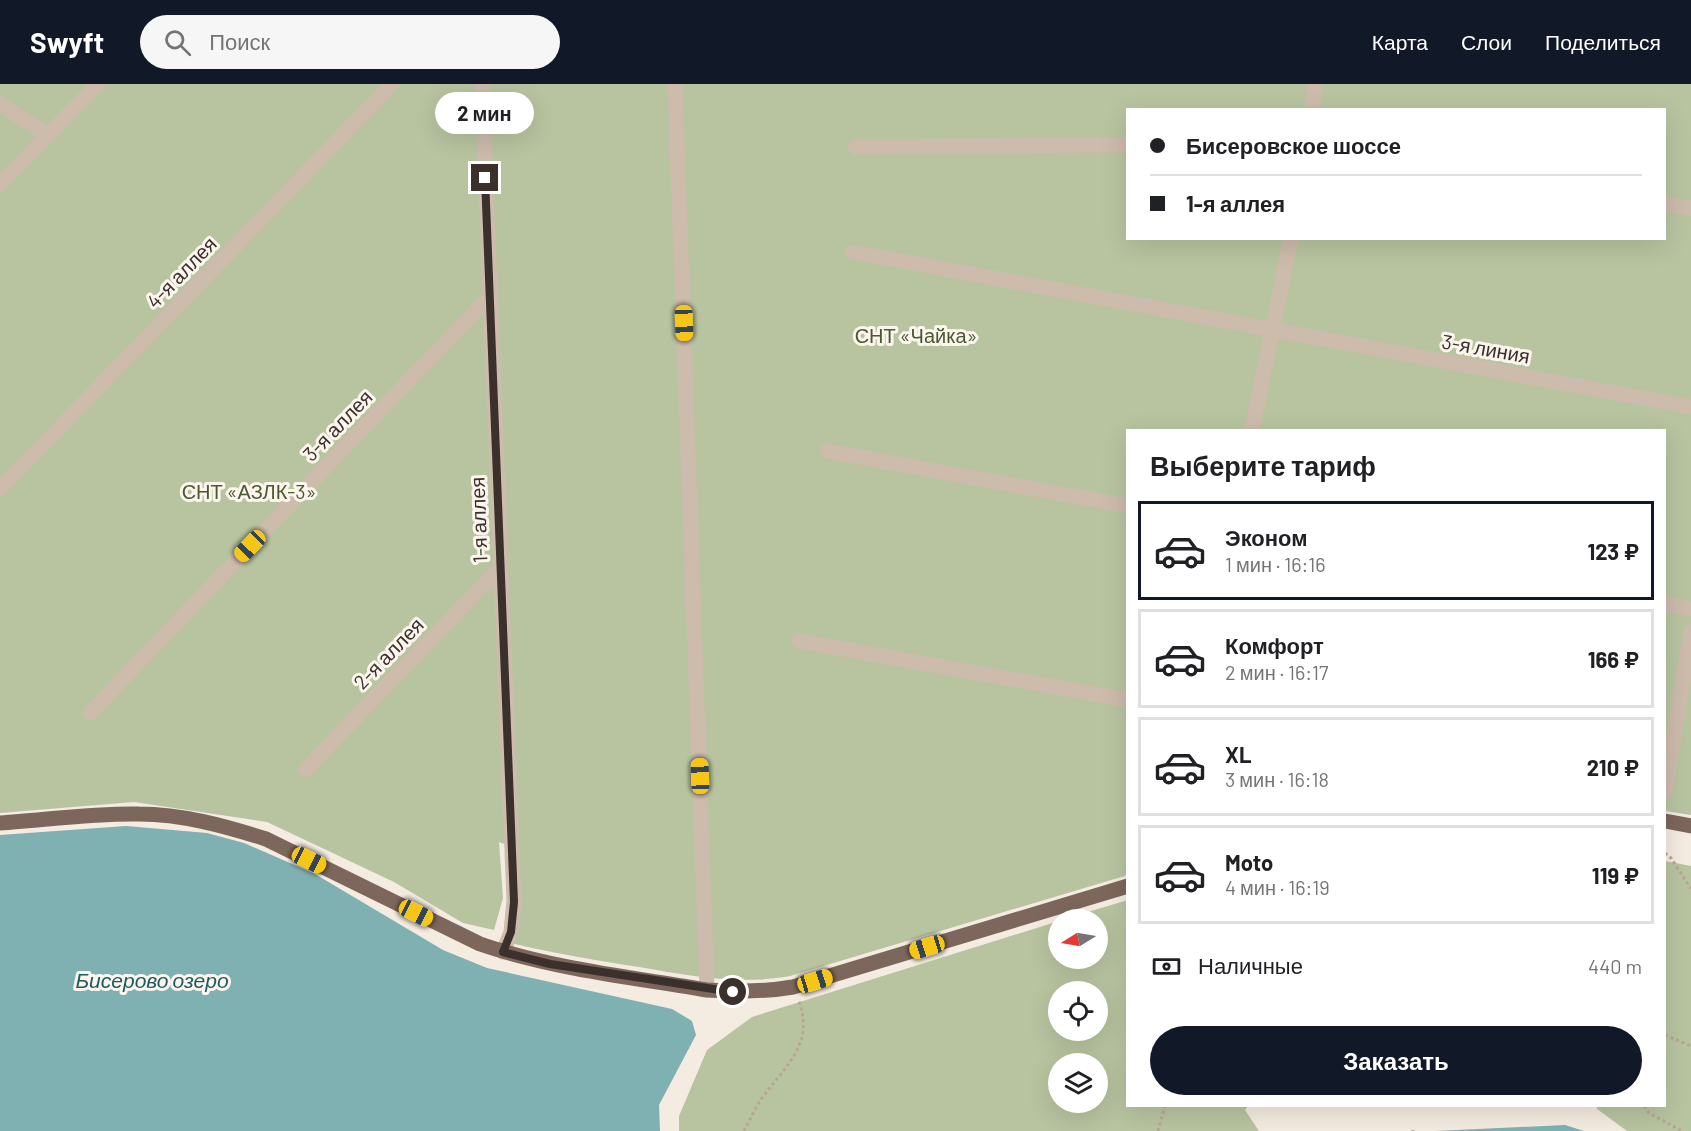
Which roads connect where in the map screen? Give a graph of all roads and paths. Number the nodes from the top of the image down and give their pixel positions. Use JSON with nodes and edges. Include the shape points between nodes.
{"nodes":[{"id":1,"x":98,"y":84,"type":"edge"},
{"id":2,"x":392,"y":84,"type":"edge"},
{"id":3,"x":482,"y":84,"type":"edge"},
{"id":4,"x":675,"y":84,"type":"edge"},
{"id":5,"x":1314,"y":84,"type":"edge"},
{"id":6,"x":0,"y":104,"type":"edge"},
{"id":7,"x":1312,"y":108,"type":"edge"},
{"id":8,"x":48,"y":135,"type":"junction"},
{"id":9,"x":1126,"y":145,"type":"edge"},
{"id":10,"x":855,"y":147,"type":"dead end"},
{"id":11,"x":0,"y":184,"type":"edge"},
{"id":12,"x":1666,"y":204,"type":"edge"},
{"id":13,"x":1691,"y":208,"type":"edge"},
{"id":14,"x":1291,"y":240,"type":"edge"},
{"id":15,"x":853,"y":252,"type":"dead end"},
{"id":16,"x":490,"y":296,"type":"junction"},
{"id":17,"x":1272,"y":330,"type":"junction"},
{"id":18,"x":1691,"y":407,"type":"edge"},
{"id":19,"x":1252,"y":429,"type":"edge"},
{"id":20,"x":827,"y":451,"type":"dead end"},
{"id":21,"x":0,"y":489,"type":"edge"},
{"id":22,"x":1126,"y":506,"type":"edge"},
{"id":23,"x":501,"y":567,"type":"junction"},
{"id":24,"x":1666,"y":604,"type":"edge"},
{"id":25,"x":1691,"y":609,"type":"edge"},
{"id":26,"x":1691,"y":632,"type":"edge"},
{"id":27,"x":799,"y":641,"type":"dead end"},
{"id":28,"x":1126,"y":700,"type":"edge"},
{"id":29,"x":90,"y":712,"type":"dead end"},
{"id":30,"x":306,"y":769,"type":"dead end"},
{"id":31,"x":1666,"y":786,"type":"edge"},
{"id":32,"x":1666,"y":821,"type":"edge"},
{"id":33,"x":0,"y":824,"type":"edge"},
{"id":34,"x":1691,"y":826,"type":"edge"},
{"id":35,"x":1666,"y":854,"type":"edge"},
{"id":36,"x":1126,"y":887,"type":"edge"},
{"id":37,"x":1691,"y":889,"type":"edge"},
{"id":38,"x":503,"y":952,"type":"junction"},
{"id":39,"x":793,"y":987,"type":"junction"},
{"id":40,"x":708,"y":990,"type":"junction"},
{"id":41,"x":1666,"y":1035,"type":"edge"},
{"id":42,"x":1691,"y":1046,"type":"edge"},
{"id":43,"x":1165,"y":1107,"type":"edge"},
{"id":44,"x":1645,"y":1107,"type":"edge"},
{"id":45,"x":744,"y":1131,"type":"edge"},
{"id":46,"x":1158,"y":1131,"type":"edge"},
{"id":47,"x":1682,"y":1131,"type":"edge"}],
"edges":[{"from":1,"to":8,"type":"street"},
{"from":2,"to":21,"type":"street","name":"4-я аллея"},
{"from":3,"to":16,"type":"street","name":"1-я аллея"},
{"from":4,"to":40,"type":"street"},
{"from":5,"to":7,"type":"street"},
{"from":6,"to":8,"type":"street"},
{"from":8,"to":11,"type":"street"},
{"from":9,"to":10,"type":"street"},
{"from":12,"to":13,"type":"street"},
{"from":14,"to":17,"type":"street"},
{"from":15,"to":17,"type":"street","name":"3-я линия"},
{"from":16,"to":23,"type":"street","name":"1-я аллея"},
{"from":16,"to":29,"type":"street","name":"3-я аллея"},
{"from":17,"to":18,"type":"street","name":"3-я линия"},
{"from":17,"to":19,"type":"street"},
{"from":20,"to":22,"type":"street"},
{"from":23,"to":30,"type":"street","name":"2-я аллея"},
{"from":23,"to":38,"type":"street","name":"1-я аллея","via":[[514,902],[511,932]]},
{"from":24,"to":25,"type":"street"},
{"from":26,"to":31,"type":"street"},
{"from":27,"to":28,"type":"street"},
{"from":32,"to":34,"type":"main road"},
{"from":33,"to":38,"type":"main road","via":[[138,814],[174,816],[235,829],[266,839]]},
{"from":35,"to":37,"type":"path"},
{"from":36,"to":39,"type":"main road"},
{"from":38,"to":40,"type":"main road","via":[[550,964]]},
{"from":39,"to":40,"type":"main road","via":[[754,992]]},
{"from":39,"to":45,"type":"path","via":[[805,1024],[802,1040],[792,1061],[760,1100]]},
{"from":41,"to":42,"type":"path"},
{"from":43,"to":46,"type":"path"},
{"from":44,"to":47,"type":"path"}]}
